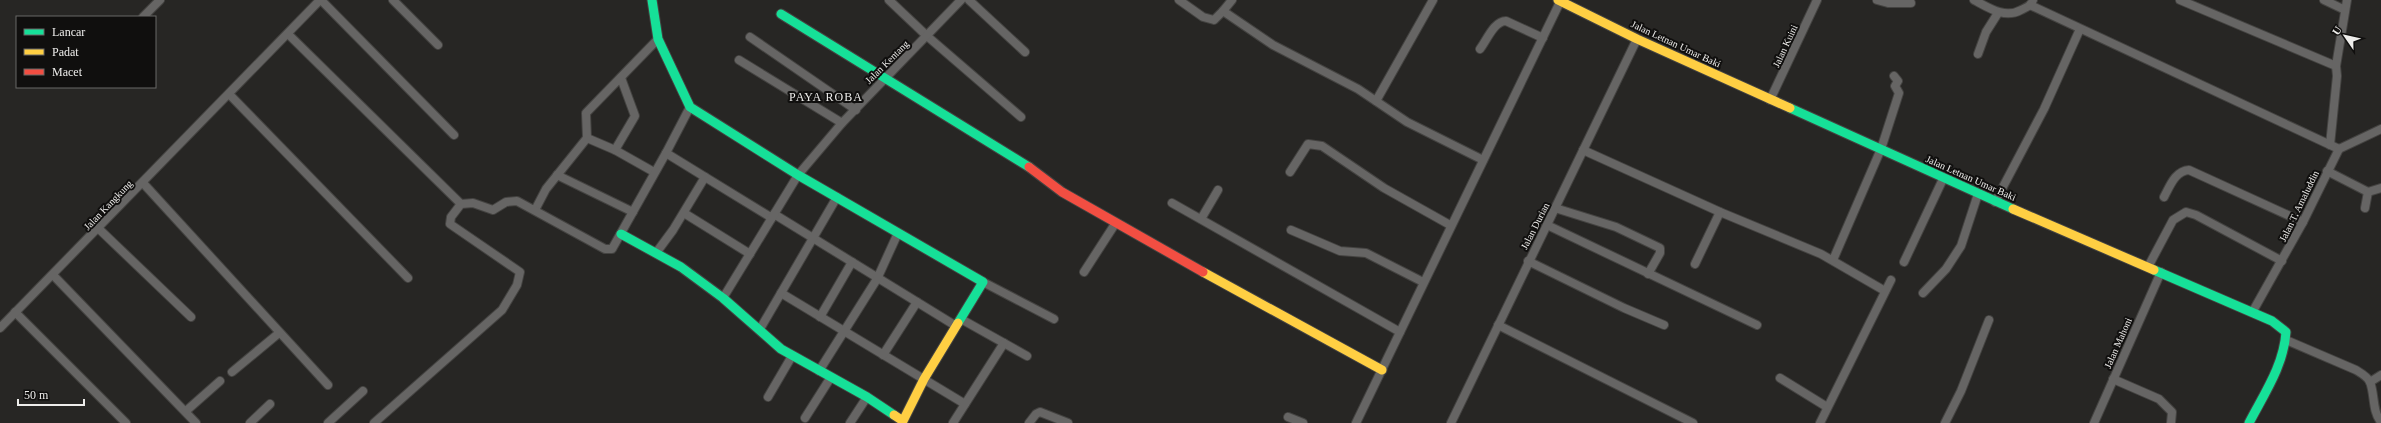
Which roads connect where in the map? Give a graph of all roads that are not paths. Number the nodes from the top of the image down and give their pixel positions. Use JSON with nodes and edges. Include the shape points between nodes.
{"nodes":[{"id":1,"x":160,"y":0,"type":"edge"},
{"id":2,"x":320,"y":0,"type":"edge"},
{"id":3,"x":393,"y":0,"type":"edge"},
{"id":4,"x":652,"y":0,"type":"edge"},
{"id":5,"x":889,"y":0,"type":"edge"},
{"id":6,"x":961,"y":0,"type":"edge"},
{"id":7,"x":969,"y":0,"type":"edge"},
{"id":8,"x":1179,"y":0,"type":"edge"},
{"id":9,"x":1232,"y":0,"type":"edge"},
{"id":10,"x":1433,"y":0,"type":"edge"},
{"id":11,"x":1560,"y":0,"type":"edge"},
{"id":12,"x":1817,"y":0,"type":"edge"},
{"id":13,"x":1877,"y":0,"type":"edge"},
{"id":14,"x":1974,"y":0,"type":"edge"},
{"id":15,"x":2180,"y":0,"type":"edge"},
{"id":16,"x":2324,"y":0,"type":"edge"},
{"id":17,"x":2347,"y":0,"type":"edge"},
{"id":18,"x":1911,"y":3,"type":"dead end"},
{"id":19,"x":2032,"y":3,"type":"edge"},
{"id":20,"x":2345,"y":10,"type":"junction"},
{"id":21,"x":1223,"y":11,"type":"junction"},
{"id":22,"x":1998,"y":13,"type":"junction"},
{"id":23,"x":781,"y":14,"type":"dead end"},
{"id":24,"x":145,"y":16,"type":"edge"},
{"id":25,"x":2080,"y":29,"type":"junction"},
{"id":26,"x":288,"y":34,"type":"junction"},
{"id":27,"x":927,"y":36,"type":"junction"},
{"id":28,"x":750,"y":37,"type":"dead end"},
{"id":29,"x":1543,"y":38,"type":"junction"},
{"id":30,"x":1637,"y":38,"type":"junction"},
{"id":31,"x":658,"y":39,"type":"junction"},
{"id":32,"x":438,"y":45,"type":"dead end"},
{"id":33,"x":1480,"y":49,"type":"dead end"},
{"id":34,"x":1025,"y":52,"type":"dead end"},
{"id":35,"x":1978,"y":54,"type":"dead end"},
{"id":36,"x":739,"y":60,"type":"dead end"},
{"id":37,"x":2336,"y":66,"type":"junction"},
{"id":38,"x":1894,"y":76,"type":"dead end"},
{"id":39,"x":621,"y":78,"type":"junction"},
{"id":40,"x":884,"y":78,"type":"junction"},
{"id":41,"x":229,"y":94,"type":"junction"},
{"id":42,"x":1770,"y":100,"type":"junction"},
{"id":43,"x":1376,"y":101,"type":"junction"},
{"id":44,"x":690,"y":106,"type":"junction"},
{"id":45,"x":856,"y":110,"type":"junction"},
{"id":46,"x":1021,"y":117,"type":"dead end"},
{"id":47,"x":842,"y":123,"type":"junction"},
{"id":48,"x":2381,"y":129,"type":"edge"},
{"id":49,"x":454,"y":135,"type":"dead end"},
{"id":50,"x":587,"y":138,"type":"junction"},
{"id":51,"x":2330,"y":145,"type":"junction"},
{"id":52,"x":1881,"y":149,"type":"junction"},
{"id":53,"x":2339,"y":149,"type":"junction"},
{"id":54,"x":615,"y":150,"type":"junction"},
{"id":55,"x":1583,"y":150,"type":"junction"},
{"id":56,"x":666,"y":153,"type":"junction"},
{"id":57,"x":1483,"y":160,"type":"junction"},
{"id":58,"x":2327,"y":171,"type":"junction"},
{"id":59,"x":654,"y":172,"type":"junction"},
{"id":60,"x":1290,"y":172,"type":"dead end"},
{"id":61,"x":558,"y":175,"type":"junction"},
{"id":62,"x":798,"y":175,"type":"junction"},
{"id":63,"x":705,"y":177,"type":"junction"},
{"id":64,"x":1943,"y":179,"type":"junction"},
{"id":65,"x":143,"y":183,"type":"junction"},
{"id":66,"x":2381,"y":188,"type":"edge"},
{"id":67,"x":1218,"y":190,"type":"dead end"},
{"id":68,"x":2368,"y":192,"type":"junction"},
{"id":69,"x":1978,"y":194,"type":"junction"},
{"id":70,"x":837,"y":197,"type":"junction"},
{"id":71,"x":2164,"y":197,"type":"dead end"},
{"id":72,"x":1995,"y":202,"type":"junction"},
{"id":73,"x":1172,"y":203,"type":"dead end"},
{"id":74,"x":461,"y":204,"type":"junction"},
{"id":75,"x":1555,"y":208,"type":"junction"},
{"id":76,"x":2365,"y":208,"type":"dead end"},
{"id":77,"x":535,"y":210,"type":"junction"},
{"id":78,"x":633,"y":212,"type":"junction"},
{"id":79,"x":1720,"y":212,"type":"junction"},
{"id":80,"x":684,"y":213,"type":"junction"},
{"id":81,"x":773,"y":216,"type":"junction"},
{"id":82,"x":1201,"y":219,"type":"junction"},
{"id":83,"x":2303,"y":222,"type":"junction"},
{"id":84,"x":1115,"y":224,"type":"junction"},
{"id":85,"x":1450,"y":225,"type":"junction"},
{"id":86,"x":1546,"y":225,"type":"junction"},
{"id":87,"x":99,"y":229,"type":"junction"},
{"id":88,"x":1291,"y":230,"type":"dead end"},
{"id":89,"x":898,"y":233,"type":"junction"},
{"id":90,"x":621,"y":234,"type":"junction"},
{"id":91,"x":814,"y":238,"type":"junction"},
{"id":92,"x":656,"y":253,"type":"junction"},
{"id":93,"x":750,"y":254,"type":"junction"},
{"id":94,"x":1528,"y":260,"type":"junction"},
{"id":95,"x":1833,"y":260,"type":"junction"},
{"id":96,"x":2282,"y":261,"type":"junction"},
{"id":97,"x":852,"y":262,"type":"junction"},
{"id":98,"x":1904,"y":262,"type":"dead end"},
{"id":99,"x":1695,"y":264,"type":"dead end"},
{"id":100,"x":2148,"y":267,"type":"junction"},
{"id":101,"x":1084,"y":272,"type":"dead end"},
{"id":102,"x":2161,"y":272,"type":"junction"},
{"id":103,"x":1648,"y":274,"type":"junction"},
{"id":104,"x":53,"y":275,"type":"junction"},
{"id":105,"x":408,"y":278,"type":"dead end"},
{"id":106,"x":877,"y":279,"type":"junction"},
{"id":107,"x":1892,"y":280,"type":"dead end"},
{"id":108,"x":983,"y":282,"type":"junction"},
{"id":109,"x":1423,"y":282,"type":"junction"},
{"id":110,"x":1885,"y":291,"type":"junction"},
{"id":111,"x":781,"y":293,"type":"junction"},
{"id":112,"x":1923,"y":293,"type":"dead end"},
{"id":113,"x":723,"y":298,"type":"junction"},
{"id":114,"x":916,"y":302,"type":"junction"},
{"id":115,"x":14,"y":312,"type":"junction"},
{"id":116,"x":2253,"y":312,"type":"junction"},
{"id":117,"x":191,"y":317,"type":"dead end"},
{"id":118,"x":820,"y":317,"type":"junction"},
{"id":119,"x":1054,"y":319,"type":"dead end"},
{"id":120,"x":1989,"y":320,"type":"dead end"},
{"id":121,"x":958,"y":323,"type":"junction"},
{"id":122,"x":1757,"y":324,"type":"dead end"},
{"id":123,"x":1498,"y":325,"type":"junction"},
{"id":124,"x":1664,"y":325,"type":"dead end"},
{"id":125,"x":0,"y":328,"type":"edge"},
{"id":126,"x":760,"y":329,"type":"junction"},
{"id":127,"x":844,"y":331,"type":"junction"},
{"id":128,"x":1400,"y":332,"type":"junction"},
{"id":129,"x":280,"y":333,"type":"junction"},
{"id":130,"x":2286,"y":340,"type":"junction"},
{"id":131,"x":1004,"y":343,"type":"junction"},
{"id":132,"x":883,"y":355,"type":"junction"},
{"id":133,"x":792,"y":356,"type":"junction"},
{"id":134,"x":1027,"y":356,"type":"dead end"},
{"id":135,"x":1382,"y":370,"type":"junction"},
{"id":136,"x":819,"y":371,"type":"junction"},
{"id":137,"x":232,"y":372,"type":"dead end"},
{"id":138,"x":2381,"y":375,"type":"edge"},
{"id":139,"x":831,"y":378,"type":"junction"},
{"id":140,"x":1780,"y":378,"type":"dead end"},
{"id":141,"x":924,"y":379,"type":"junction"},
{"id":142,"x":2113,"y":379,"type":"junction"},
{"id":143,"x":220,"y":381,"type":"dead end"},
{"id":144,"x":2370,"y":382,"type":"junction"},
{"id":145,"x":328,"y":385,"type":"dead end"},
{"id":146,"x":363,"y":391,"type":"dead end"},
{"id":147,"x":768,"y":397,"type":"dead end"},
{"id":148,"x":867,"y":397,"type":"junction"},
{"id":149,"x":270,"y":404,"type":"dead end"},
{"id":150,"x":965,"y":404,"type":"junction"},
{"id":151,"x":1827,"y":407,"type":"junction"},
{"id":152,"x":2378,"y":410,"type":"edge"},
{"id":153,"x":186,"y":411,"type":"junction"},
{"id":154,"x":1288,"y":416,"type":"dead end"},
{"id":155,"x":805,"y":418,"type":"dead end"},
{"id":156,"x":904,"y":422,"type":"edge"},
{"id":157,"x":1453,"y":422,"type":"edge"},
{"id":158,"x":2381,"y":422,"type":"edge"},
{"id":159,"x":126,"y":423,"type":"edge"},
{"id":160,"x":196,"y":423,"type":"edge"},
{"id":161,"x":250,"y":423,"type":"edge"},
{"id":162,"x":328,"y":423,"type":"edge"},
{"id":163,"x":374,"y":423,"type":"edge"},
{"id":164,"x":850,"y":423,"type":"edge"},
{"id":165,"x":953,"y":423,"type":"edge"},
{"id":166,"x":1029,"y":423,"type":"edge"},
{"id":167,"x":1068,"y":423,"type":"edge"},
{"id":168,"x":1303,"y":423,"type":"edge"},
{"id":169,"x":1356,"y":423,"type":"edge"},
{"id":170,"x":1693,"y":423,"type":"edge"},
{"id":171,"x":1820,"y":423,"type":"edge"},
{"id":172,"x":1945,"y":423,"type":"edge"},
{"id":173,"x":2094,"y":423,"type":"edge"},
{"id":174,"x":2171,"y":423,"type":"edge"},
{"id":175,"x":2249,"y":423,"type":"edge"}],
"edges":[{"from":1,"to":24,"type":"street"},
{"from":2,"to":26,"type":"street","name":"Jalan Kangkung"},
{"from":2,"to":49,"type":"street"},
{"from":3,"to":32,"type":"street"},
{"from":4,"to":31,"type":"street"},
{"from":5,"to":27,"type":"street"},
{"from":6,"to":27,"type":"street","name":"Jalan Kentang"},
{"from":7,"to":34,"type":"street"},
{"from":8,"to":21,"type":"street","via":[[1203,17],[1214,20]]},
{"from":9,"to":21,"type":"street"},
{"from":10,"to":43,"type":"street"},
{"from":11,"to":29,"type":"street"},
{"from":11,"to":30,"type":"street","name":"Jalan Letnan Umar Baki"},
{"from":12,"to":42,"type":"street","name":"Jalan Kuini"},
{"from":13,"to":18,"type":"street"},
{"from":14,"to":22,"type":"street"},
{"from":15,"to":37,"type":"street"},
{"from":16,"to":20,"type":"street"},
{"from":17,"to":20,"type":"street"},
{"from":19,"to":22,"type":"street","via":[[2014,14]]},
{"from":19,"to":25,"type":"street"},
{"from":20,"to":37,"type":"street"},
{"from":21,"to":43,"type":"street","via":[[1274,45]]},
{"from":22,"to":35,"type":"street","via":[[1986,32]]},
{"from":23,"to":40,"type":"street"},
{"from":25,"to":51,"type":"street"},
{"from":25,"to":72,"type":"street","via":[[2044,109]]},
{"from":26,"to":41,"type":"street","name":"Jalan Kangkung"},
{"from":26,"to":74,"type":"street"},
{"from":27,"to":40,"type":"street","name":"Jalan Kentang"},
{"from":27,"to":46,"type":"street"},
{"from":28,"to":45,"type":"street"},
{"from":29,"to":33,"type":"street","via":[[1502,21],[1496,25]]},
{"from":29,"to":57,"type":"street"},
{"from":30,"to":42,"type":"street","name":"Jalan Letnan Umar Baki"},
{"from":30,"to":55,"type":"street","name":"Jalan Durian"},
{"from":31,"to":39,"type":"street"},
{"from":31,"to":44,"type":"street"},
{"from":36,"to":47,"type":"street"},
{"from":37,"to":51,"type":"street"},
{"from":38,"to":52,"type":"street","via":[[1898,81],[1895,86],[1899,93]]},
{"from":39,"to":50,"type":"street","via":[[586,113]]},
{"from":39,"to":54,"type":"street","via":[[635,116]]},
{"from":40,"to":45,"type":"street","name":"Jalan Kentang"},
{"from":40,"to":84,"type":"street","via":[[1020,160],[1062,192]]},
{"from":41,"to":65,"type":"street","name":"Jalan Kangkung"},
{"from":41,"to":105,"type":"street"},
{"from":42,"to":52,"type":"street","name":"Jalan Letnan Umar Baki"},
{"from":43,"to":57,"type":"street","via":[[1407,122]]},
{"from":44,"to":56,"type":"street"},
{"from":44,"to":62,"type":"street"},
{"from":45,"to":47,"type":"street","name":"Jalan Kentang"},
{"from":47,"to":62,"type":"street","name":"Jalan Kentang"},
{"from":48,"to":53,"type":"street"},
{"from":50,"to":54,"type":"street"},
{"from":50,"to":61,"type":"street"},
{"from":51,"to":53,"type":"street"},
{"from":52,"to":64,"type":"street","name":"Jalan Letnan Umar Baki"},
{"from":52,"to":95,"type":"street"},
{"from":53,"to":58,"type":"street","name":"Jalan T. Amaluddin"},
{"from":54,"to":59,"type":"street"},
{"from":55,"to":75,"type":"street","name":"Jalan Durian"},
{"from":55,"to":79,"type":"street"},
{"from":56,"to":59,"type":"street"},
{"from":56,"to":63,"type":"street"},
{"from":57,"to":85,"type":"street"},
{"from":58,"to":68,"type":"street"},
{"from":58,"to":83,"type":"street","name":"Jalan T. Amaluddin"},
{"from":59,"to":78,"type":"street"},
{"from":60,"to":85,"type":"street","via":[[1308,144],[1322,146],[1384,188]]},
{"from":61,"to":77,"type":"street","via":[[546,189]]},
{"from":61,"to":78,"type":"street"},
{"from":62,"to":70,"type":"street"},
{"from":62,"to":81,"type":"street","name":"Jalan Kentang"},
{"from":63,"to":80,"type":"street"},
{"from":63,"to":81,"type":"street"},
{"from":64,"to":69,"type":"street","name":"Jalan Letnan Umar Baki"},
{"from":64,"to":98,"type":"street"},
{"from":65,"to":87,"type":"street","name":"Jalan Kangkung"},
{"from":65,"to":129,"type":"street"},
{"from":66,"to":68,"type":"street"},
{"from":67,"to":82,"type":"street"},
{"from":68,"to":76,"type":"street"},
{"from":69,"to":72,"type":"street","name":"Jalan Letnan Umar Baki"},
{"from":69,"to":112,"type":"street","via":[[1961,246],[1946,269]]},
{"from":70,"to":89,"type":"street"},
{"from":70,"to":91,"type":"street"},
{"from":71,"to":83,"type":"street","via":[[2180,172],[2189,170]]},
{"from":72,"to":100,"type":"street","name":"Jalan Letnan Umar Baki"},
{"from":73,"to":82,"type":"street"},
{"from":74,"to":77,"type":"street","via":[[471,202],[493,210],[506,202],[518,201]]},
{"from":74,"to":163,"type":"street","via":[[451,217],[450,224],[518,270],[520,278],[502,310]]},
{"from":75,"to":86,"type":"street","name":"Jalan Durian"},
{"from":75,"to":103,"type":"street","via":[[1616,227],[1660,248],[1660,253]]},
{"from":77,"to":90,"type":"street","via":[[609,250],[614,247]]},
{"from":78,"to":90,"type":"street"},
{"from":79,"to":95,"type":"street"},
{"from":79,"to":99,"type":"street"},
{"from":80,"to":92,"type":"street"},
{"from":80,"to":93,"type":"street"},
{"from":81,"to":91,"type":"street"},
{"from":81,"to":93,"type":"street","name":"Jalan Kentang"},
{"from":82,"to":128,"type":"street"},
{"from":83,"to":96,"type":"street","name":"Jalan T. Amaluddin"},
{"from":84,"to":101,"type":"street"},
{"from":84,"to":135,"type":"street"},
{"from":85,"to":109,"type":"street"},
{"from":86,"to":94,"type":"street","name":"Jalan Durian"},
{"from":86,"to":103,"type":"street"},
{"from":87,"to":104,"type":"street","name":"Jalan Kangkung"},
{"from":87,"to":117,"type":"street"},
{"from":88,"to":109,"type":"street","via":[[1340,251],[1366,253]]},
{"from":89,"to":106,"type":"street"},
{"from":89,"to":108,"type":"street"},
{"from":90,"to":92,"type":"street"},
{"from":91,"to":97,"type":"street"},
{"from":91,"to":111,"type":"street"},
{"from":92,"to":113,"type":"street","via":[[681,267]]},
{"from":93,"to":113,"type":"street","name":"Jalan Kentang"},
{"from":94,"to":123,"type":"street","name":"Jalan Durian"},
{"from":94,"to":124,"type":"street"},
{"from":95,"to":110,"type":"street"},
{"from":96,"to":100,"type":"street","via":[[2186,212],[2173,220]]},
{"from":96,"to":116,"type":"street","name":"Jalan T. Amaluddin"},
{"from":97,"to":106,"type":"street"},
{"from":97,"to":118,"type":"street"},
{"from":100,"to":102,"type":"street","name":"Jalan Letnan Umar Baki"},
{"from":102,"to":116,"type":"street","name":"Jalan Letnan Umar Baki"},
{"from":102,"to":142,"type":"street","name":"Jalan Mahoni"},
{"from":103,"to":122,"type":"street"},
{"from":104,"to":115,"type":"street","name":"Jalan Kangkung"},
{"from":104,"to":153,"type":"street"},
{"from":106,"to":114,"type":"street"},
{"from":106,"to":127,"type":"street"},
{"from":107,"to":110,"type":"street"},
{"from":108,"to":119,"type":"street"},
{"from":108,"to":121,"type":"street"},
{"from":109,"to":128,"type":"street"},
{"from":110,"to":151,"type":"street"},
{"from":111,"to":118,"type":"street"},
{"from":111,"to":126,"type":"street"},
{"from":113,"to":126,"type":"street"},
{"from":114,"to":121,"type":"street"},
{"from":114,"to":132,"type":"street"},
{"from":115,"to":125,"type":"street","name":"Jalan Kangkung"},
{"from":115,"to":159,"type":"street"},
{"from":116,"to":130,"type":"street","name":"Jalan Letnan Umar Baki","via":[[2281,327],[2286,332]]},
{"from":118,"to":127,"type":"street"},
{"from":120,"to":172,"type":"street","via":[[1961,391]]},
{"from":121,"to":131,"type":"street"},
{"from":121,"to":141,"type":"street"},
{"from":123,"to":157,"type":"street","name":"Jalan Durian"},
{"from":123,"to":170,"type":"street"},
{"from":126,"to":133,"type":"street"},
{"from":127,"to":132,"type":"street"},
{"from":127,"to":136,"type":"street"},
{"from":128,"to":135,"type":"street"},
{"from":129,"to":137,"type":"street"},
{"from":129,"to":145,"type":"street"},
{"from":130,"to":144,"type":"street","via":[[2356,370]]},
{"from":130,"to":175,"type":"street","via":[[2281,357]]},
{"from":131,"to":134,"type":"street"},
{"from":131,"to":150,"type":"street"},
{"from":132,"to":141,"type":"street"},
{"from":133,"to":136,"type":"street"},
{"from":133,"to":147,"type":"street"},
{"from":135,"to":169,"type":"street"},
{"from":136,"to":139,"type":"street"},
{"from":138,"to":144,"type":"street"},
{"from":139,"to":148,"type":"street"},
{"from":139,"to":155,"type":"street"},
{"from":140,"to":151,"type":"street"},
{"from":141,"to":150,"type":"street"},
{"from":141,"to":156,"type":"street"},
{"from":142,"to":173,"type":"street","name":"Jalan Mahoni"},
{"from":142,"to":174,"type":"street","via":[[2164,402],[2172,412]]},
{"from":143,"to":153,"type":"street"},
{"from":144,"to":152,"type":"street"},
{"from":146,"to":162,"type":"street"},
{"from":148,"to":156,"type":"street"},
{"from":148,"to":164,"type":"street"},
{"from":149,"to":161,"type":"street"},
{"from":150,"to":165,"type":"street"},
{"from":151,"to":171,"type":"street"},
{"from":152,"to":158,"type":"street"},
{"from":153,"to":160,"type":"street"},
{"from":154,"to":168,"type":"street"},
{"from":166,"to":167,"type":"street","via":[[1040,412]]}]}
